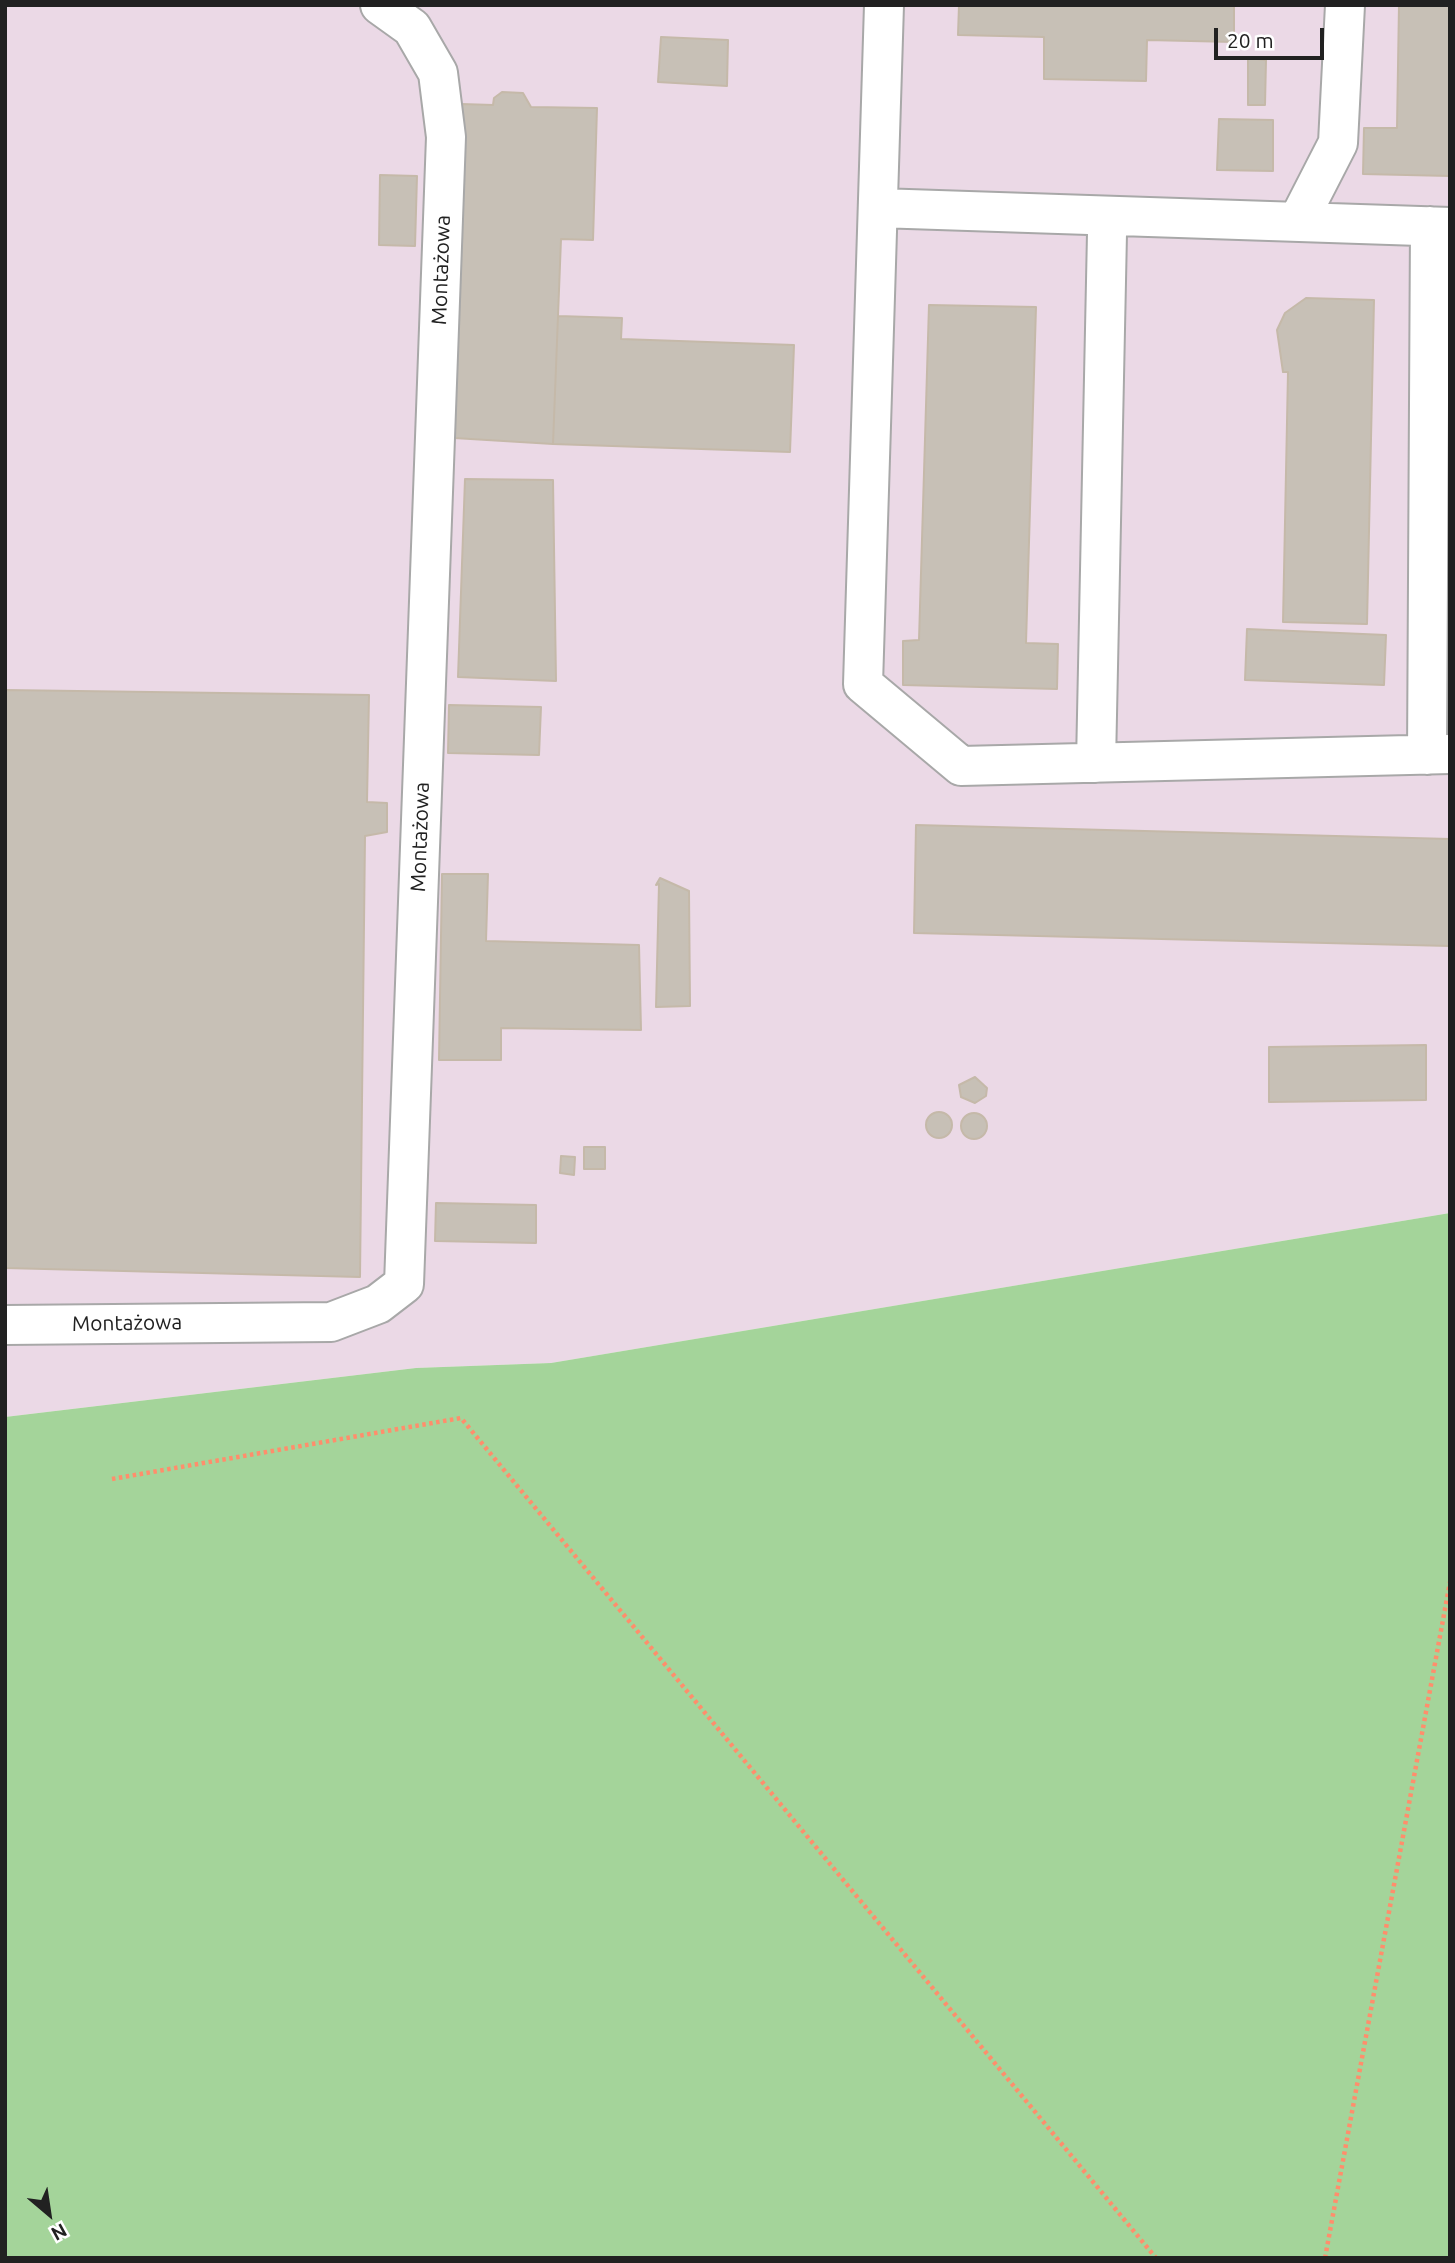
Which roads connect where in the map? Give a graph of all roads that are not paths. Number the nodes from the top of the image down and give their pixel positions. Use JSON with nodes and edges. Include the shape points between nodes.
{"nodes":[{"id":1,"x":380,"y":5,"type":"edge"},
{"id":2,"x":884,"y":5,"type":"edge"},
{"id":3,"x":1345,"y":5,"type":"edge"},
{"id":4,"x":878,"y":208,"type":"junction"},
{"id":5,"x":1298,"y":222,"type":"junction"},
{"id":6,"x":1440,"y":226,"type":"edge"},
{"id":7,"x":1107,"y":233,"type":"dead end"},
{"id":8,"x":1438,"y":755,"type":"edge"},
{"id":9,"x":1096,"y":763,"type":"junction"},
{"id":10,"x":5,"y":1325,"type":"edge"}],
"edges":[{"from":1,"to":10,"type":"lane","name":"Montażowa","via":[[412,28],[438,73],[446,137],[404,1284],[378,1304],[331,1322]]},
{"from":2,"to":4,"type":"lane"},
{"from":3,"to":5,"type":"lane","via":[[1338,143]]},
{"from":4,"to":5,"type":"lane"},
{"from":4,"to":9,"type":"lane","via":[[863,684],[961,766]]},
{"from":5,"to":6,"type":"lane"},
{"from":6,"to":8,"type":"lane"},
{"from":7,"to":9,"type":"lane"},
{"from":8,"to":9,"type":"lane"}]}
